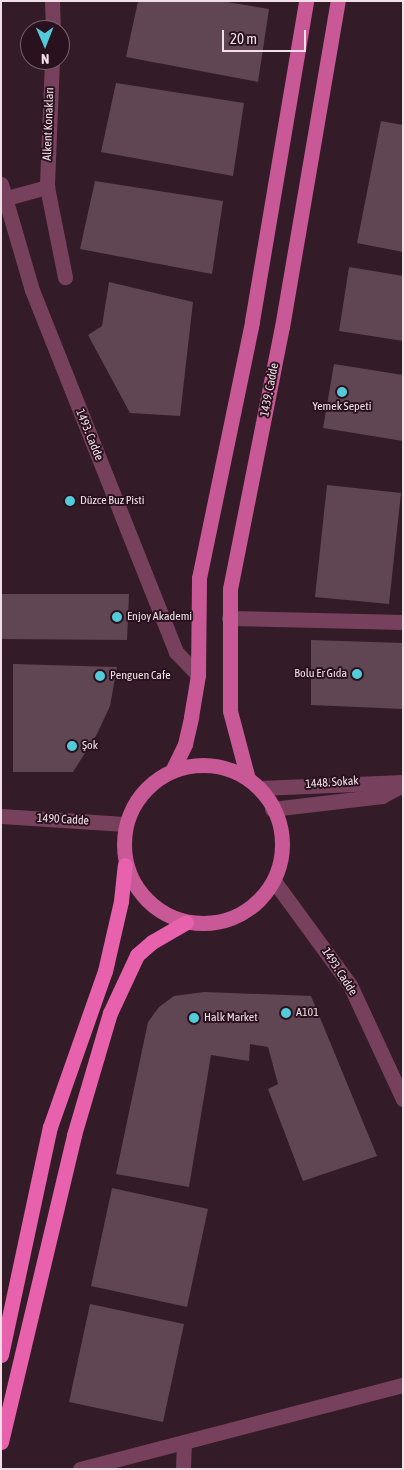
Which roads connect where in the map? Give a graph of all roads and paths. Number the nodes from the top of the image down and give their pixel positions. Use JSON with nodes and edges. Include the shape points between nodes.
{"nodes":[{"id":1,"x":52,"y":1,"type":"edge"},
{"id":2,"x":306,"y":1,"type":"edge"},
{"id":3,"x":338,"y":1,"type":"edge"},
{"id":4,"x":53,"y":20,"type":"edge"},
{"id":5,"x":52,"y":70,"type":"edge"},
{"id":6,"x":47,"y":188,"type":"junction"},
{"id":7,"x":2,"y":192,"type":"edge"},
{"id":8,"x":65,"y":277,"type":"dead end"},
{"id":9,"x":230,"y":618,"type":"junction"},
{"id":10,"x":403,"y":622,"type":"edge"},
{"id":11,"x":198,"y":675,"type":"junction"},
{"id":12,"x":172,"y":771,"type":"junction"},
{"id":13,"x":248,"y":779,"type":"junction"},
{"id":14,"x":403,"y":782,"type":"edge"},
{"id":15,"x":403,"y":785,"type":"edge"},
{"id":16,"x":260,"y":788,"type":"junction"},
{"id":17,"x":272,"y":809,"type":"junction"},
{"id":18,"x":1,"y":816,"type":"edge"},
{"id":19,"x":125,"y":824,"type":"junction"},
{"id":20,"x":125,"y":865,"type":"junction"},
{"id":21,"x":274,"y":881,"type":"junction"},
{"id":22,"x":186,"y":922,"type":"junction"},
{"id":23,"x":403,"y":1099,"type":"edge"},
{"id":24,"x":1,"y":1355,"type":"edge"},
{"id":25,"x":403,"y":1385,"type":"edge"},
{"id":26,"x":1,"y":1442,"type":"edge"},
{"id":27,"x":184,"y":1442,"type":"junction"},
{"id":28,"x":80,"y":1469,"type":"edge"},
{"id":29,"x":183,"y":1469,"type":"edge"}],
"edges":[{"from":1,"to":4,"type":"street"},
{"from":2,"to":11,"type":"main road","via":[[252,321],[199,578]]},
{"from":3,"to":9,"type":"main road","name":"1439. Cadde","via":[[282,327],[230,589]]},
{"from":5,"to":6,"type":"street","name":"Alkent Konakları"},
{"from":6,"to":7,"type":"street"},
{"from":6,"to":8,"type":"street","name":"Alkent Konakları"},
{"from":7,"to":11,"type":"street","name":"1493. Cadde","via":[[32,290],[176,652]]},
{"from":9,"to":10,"type":"street"},
{"from":9,"to":13,"type":"main road","name":"1439. Cadde","via":[[230,710]]},
{"from":11,"to":12,"type":"main road","via":[[185,744]]},
{"from":12,"to":13,"type":"main road","via":[[208,765]]},
{"from":12,"to":19,"type":"main road","via":[[154,781],[135,802]]},
{"from":13,"to":16,"type":"main road"},
{"from":14,"to":16,"type":"street","name":"1448. Sokak"},
{"from":15,"to":17,"type":"street","name":"1448. Sokak","via":[[382,796]]},
{"from":16,"to":17,"type":"main road"},
{"from":17,"to":21,"type":"main road","via":[[282,831],[283,847]]},
{"from":18,"to":19,"type":"street","name":"1490 Cadde"},
{"from":19,"to":20,"type":"main road"},
{"from":20,"to":22,"type":"main road","via":[[142,896],[164,914]]},
{"from":20,"to":24,"type":"highway","via":[[122,901],[105,971],[50,1127]]},
{"from":21,"to":22,"type":"main road","via":[[249,909],[225,921]]},
{"from":21,"to":23,"type":"street","name":"1493. Cadde","via":[[350,985]]},
{"from":22,"to":26,"type":"highway","via":[[158,937],[137,956],[110,1013],[74,1135]]},
{"from":25,"to":27,"type":"street"},
{"from":27,"to":28,"type":"street"},
{"from":27,"to":29,"type":"street"}]}
